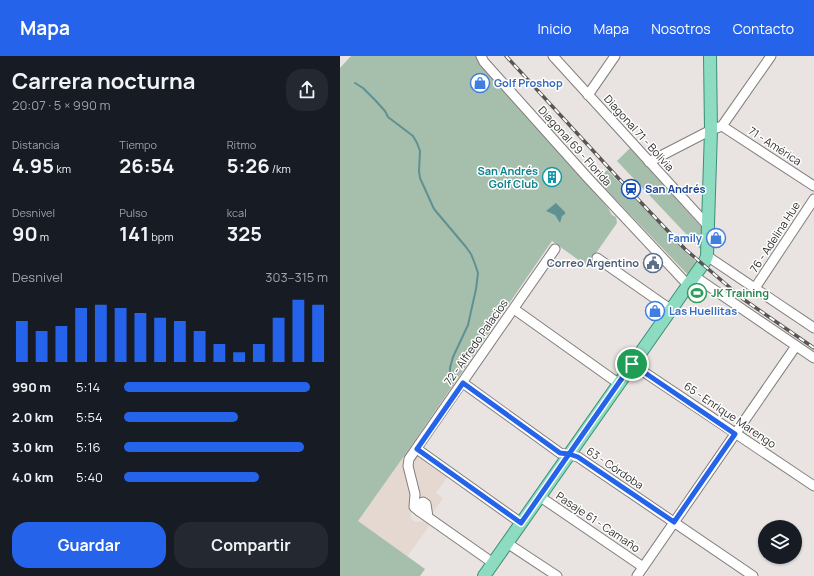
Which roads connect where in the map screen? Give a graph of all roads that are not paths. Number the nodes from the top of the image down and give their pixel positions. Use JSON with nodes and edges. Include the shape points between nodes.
{"nodes":[{"id":1,"x":481,"y":56,"type":"edge"},
{"id":2,"x":553,"y":56,"type":"edge"},
{"id":3,"x":615,"y":56,"type":"edge"},
{"id":4,"x":710,"y":56,"type":"edge"},
{"id":5,"x":770,"y":56,"type":"edge"},
{"id":6,"x":588,"y":95,"type":"junction"},
{"id":7,"x":716,"y":128,"type":"junction"},
{"id":8,"x":649,"y":162,"type":"junction"},
{"id":9,"x":814,"y":186,"type":"edge"},
{"id":10,"x":814,"y":199,"type":"edge"},
{"id":11,"x":709,"y":227,"type":"junction"},
{"id":12,"x":555,"y":249,"type":"dead end"},
{"id":13,"x":707,"y":256,"type":"junction"},
{"id":14,"x":598,"y":258,"type":"dead end"},
{"id":15,"x":691,"y":280,"type":"junction"},
{"id":16,"x":755,"y":288,"type":"junction"},
{"id":17,"x":514,"y":309,"type":"junction"},
{"id":18,"x":670,"y":309,"type":"junction"},
{"id":19,"x":814,"y":328,"type":"edge"},
{"id":20,"x":796,"y":346,"type":"junction"},
{"id":21,"x":814,"y":358,"type":"edge"},
{"id":22,"x":632,"y":364,"type":"junction"},
{"id":23,"x":463,"y":383,"type":"junction"},
{"id":24,"x":618,"y":383,"type":"junction"},
{"id":25,"x":735,"y":434,"type":"junction"},
{"id":26,"x":417,"y":449,"type":"junction"},
{"id":27,"x":569,"y":454,"type":"junction"},
{"id":28,"x":814,"y":486,"type":"edge"},
{"id":29,"x":539,"y":496,"type":"junction"},
{"id":30,"x":674,"y":522,"type":"junction"},
{"id":31,"x":521,"y":523,"type":"junction"},
{"id":32,"x":507,"y":543,"type":"junction"},
{"id":33,"x":493,"y":562,"type":"junction"},
{"id":34,"x":643,"y":567,"type":"junction"},
{"id":35,"x":484,"y":576,"type":"edge"},
{"id":36,"x":557,"y":576,"type":"edge"},
{"id":37,"x":637,"y":576,"type":"edge"},
{"id":38,"x":753,"y":576,"type":"edge"}],
"edges":[{"from":1,"to":15,"type":"street","name":"Diagonal 69 - Florida","via":[[587,177]]},
{"from":2,"to":6,"type":"street","name":"Diagonal 71 - Bolivia"},
{"from":3,"to":6,"type":"street"},
{"from":4,"to":7,"type":"main road"},
{"from":5,"to":7,"type":"street"},
{"from":6,"to":8,"type":"street","name":"Diagonal 71 - Bolivia"},
{"from":7,"to":8,"type":"street"},
{"from":7,"to":9,"type":"street","name":"71 - América"},
{"from":7,"to":11,"type":"main road"},
{"from":8,"to":11,"type":"street","name":"Diagonal 71 - Bolivia"},
{"from":10,"to":16,"type":"street","name":"76 - Adelina Hue"},
{"from":11,"to":13,"type":"main road"},
{"from":12,"to":17,"type":"street","name":"72 - Alfredo Palacios"},
{"from":13,"to":15,"type":"main road"},
{"from":13,"to":16,"type":"street"},
{"from":14,"to":18,"type":"street"},
{"from":15,"to":18,"type":"main road"},
{"from":15,"to":20,"type":"street","name":"Diagonal 69 - Florida"},
{"from":16,"to":19,"type":"street"},
{"from":17,"to":23,"type":"street","name":"72 - Alfredo Palacios"},
{"from":17,"to":24,"type":"street"},
{"from":18,"to":22,"type":"main road"},
{"from":20,"to":21,"type":"street","name":"Diagonal 69 - Florida"},
{"from":20,"to":25,"type":"street"},
{"from":22,"to":24,"type":"main road"},
{"from":22,"to":25,"type":"street","name":"65 - Enrique Marengo"},
{"from":23,"to":26,"type":"street","name":"72 - Alfredo Palacios"},
{"from":23,"to":27,"type":"street","name":"63 - Córdoba","via":[[560,453]]},
{"from":24,"to":27,"type":"main road"},
{"from":25,"to":28,"type":"street","name":"65 - Enrique Marengo"},
{"from":25,"to":30,"type":"street"},
{"from":26,"to":31,"type":"street"},
{"from":26,"to":33,"type":"street","name":"72 - Alfredo Palacios","via":[[409,459],[408,466],[415,494],[414,507]]},
{"from":27,"to":29,"type":"main road"},
{"from":27,"to":30,"type":"street","name":"63 - Córdoba","via":[[578,457]]},
{"from":29,"to":31,"type":"main road"},
{"from":29,"to":34,"type":"street","name":"Pasaje 61 - Camaño"},
{"from":30,"to":34,"type":"street"},
{"from":30,"to":38,"type":"street","name":"63 - Córdoba"},
{"from":31,"to":32,"type":"main road"},
{"from":32,"to":33,"type":"main road"},
{"from":32,"to":36,"type":"street"},
{"from":33,"to":35,"type":"main road"},
{"from":34,"to":37,"type":"street"}]}
